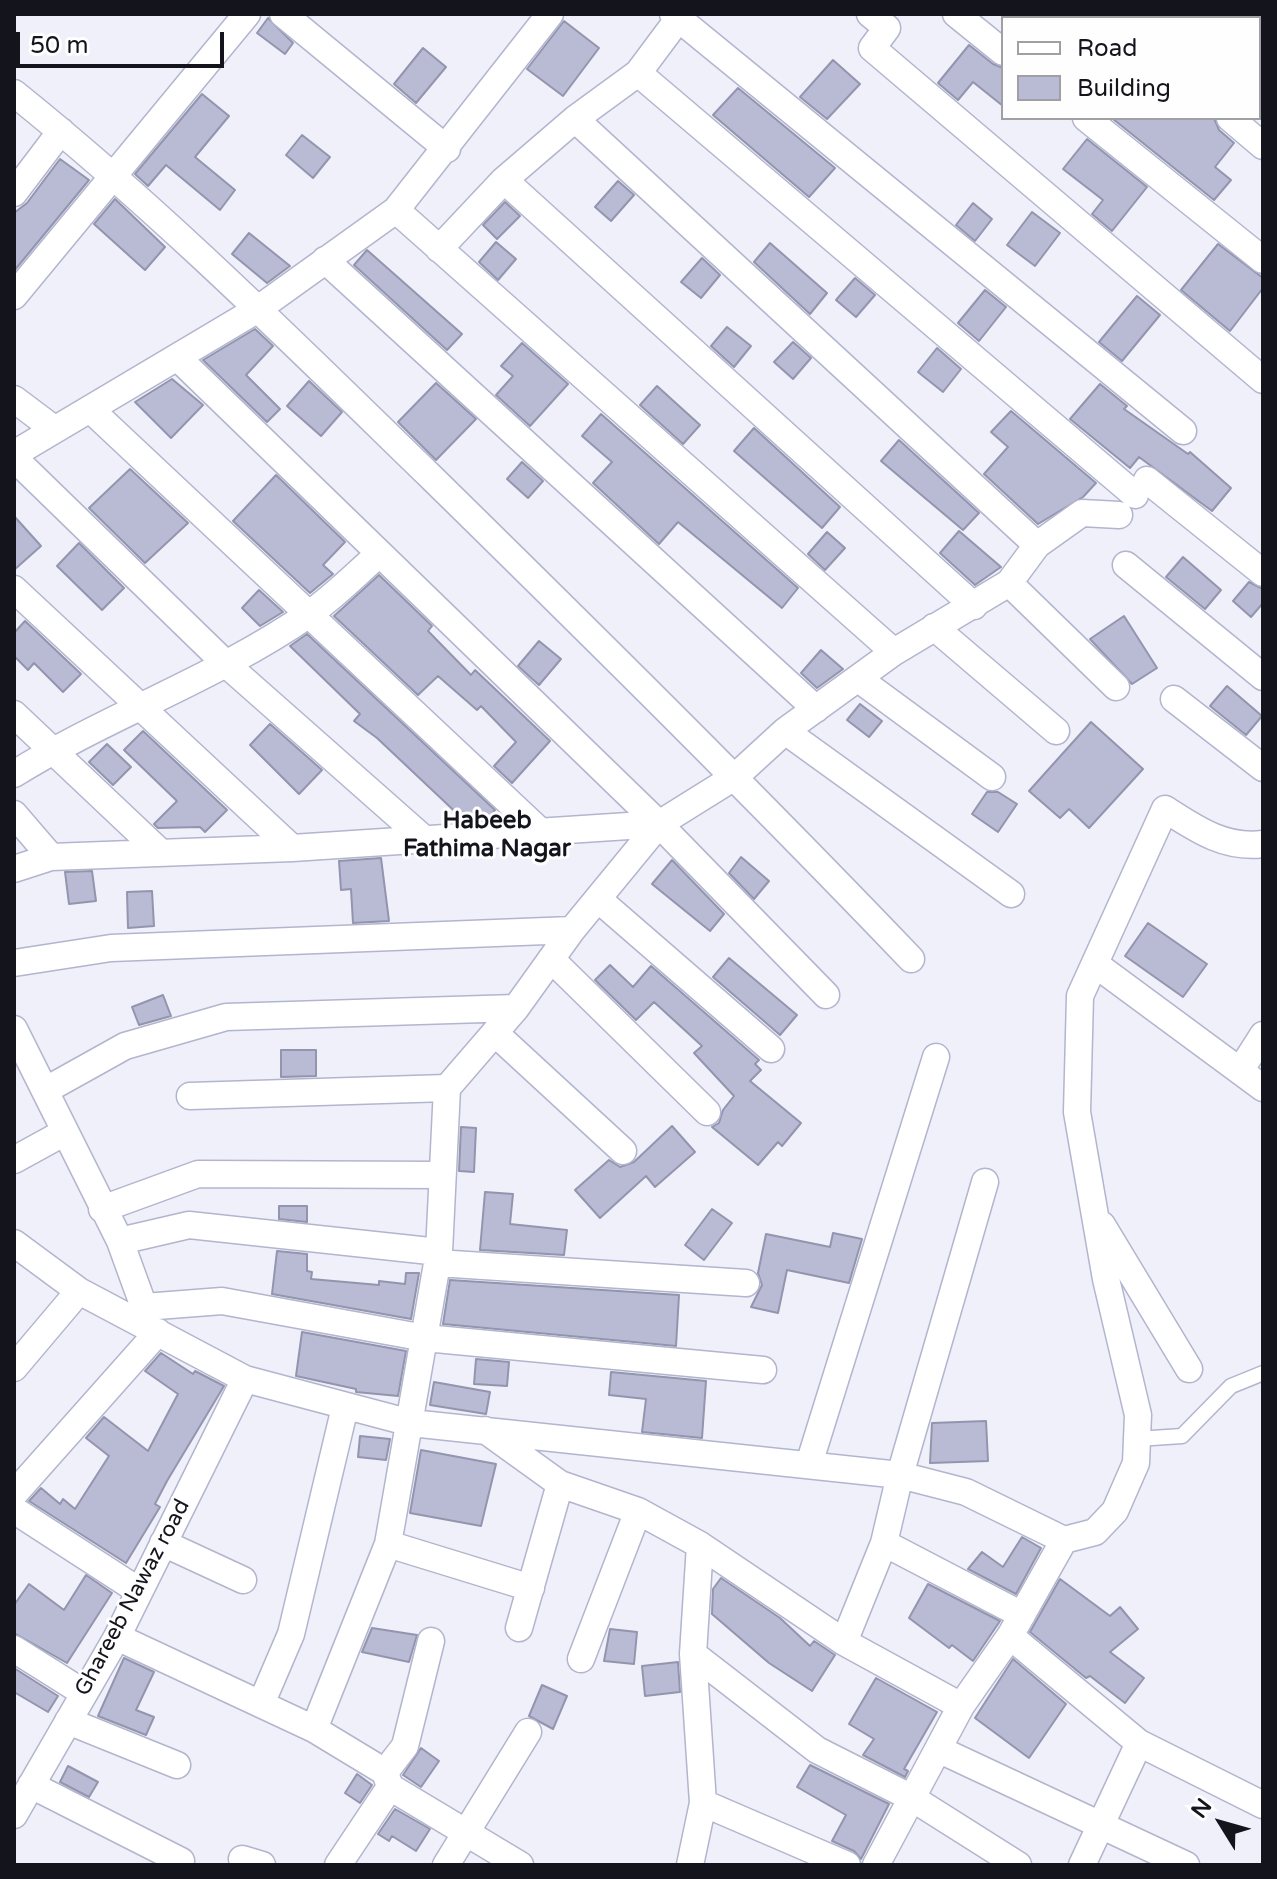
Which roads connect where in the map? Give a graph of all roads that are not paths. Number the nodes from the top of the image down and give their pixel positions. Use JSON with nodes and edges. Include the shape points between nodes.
{"nodes":[{"id":1,"x":247,"y":14,"type":"edge"},
{"id":2,"x":283,"y":14,"type":"edge"},
{"id":3,"x":550,"y":14,"type":"edge"},
{"id":4,"x":870,"y":14,"type":"edge"},
{"id":5,"x":956,"y":14,"type":"edge"},
{"id":6,"x":678,"y":15,"type":"edge"},
{"id":7,"x":1001,"y":50,"type":"edge"},
{"id":8,"x":638,"y":73,"type":"junction"},
{"id":9,"x":14,"y":93,"type":"edge"},
{"id":10,"x":575,"y":119,"type":"junction"},
{"id":11,"x":1088,"y":120,"type":"edge"},
{"id":12,"x":1232,"y":120,"type":"edge"},
{"id":13,"x":61,"y":131,"type":"junction"},
{"id":14,"x":1263,"y":146,"type":"edge"},
{"id":15,"x":447,"y":149,"type":"junction"},
{"id":16,"x":111,"y":175,"type":"junction"},
{"id":17,"x":504,"y":180,"type":"junction"},
{"id":18,"x":14,"y":193,"type":"edge"},
{"id":19,"x":396,"y":210,"type":"junction"},
{"id":20,"x":439,"y":249,"type":"junction"},
{"id":21,"x":325,"y":260,"type":"junction"},
{"id":22,"x":1263,"y":260,"type":"edge"},
{"id":23,"x":14,"y":296,"type":"edge"},
{"id":24,"x":258,"y":309,"type":"junction"},
{"id":25,"x":177,"y":357,"type":"junction"},
{"id":26,"x":1263,"y":380,"type":"edge"},
{"id":27,"x":14,"y":399,"type":"edge"},
{"id":28,"x":90,"y":409,"type":"junction"},
{"id":29,"x":54,"y":429,"type":"junction"},
{"id":30,"x":1183,"y":431,"type":"dead end"},
{"id":31,"x":14,"y":456,"type":"edge"},
{"id":32,"x":1134,"y":497,"type":"junction"},
{"id":33,"x":1037,"y":545,"type":"junction"},
{"id":34,"x":379,"y":554,"type":"junction"},
{"id":35,"x":1126,"y":565,"type":"dead end"},
{"id":36,"x":1263,"y":573,"type":"edge"},
{"id":37,"x":1009,"y":583,"type":"junction"},
{"id":38,"x":14,"y":589,"type":"edge"},
{"id":39,"x":974,"y":606,"type":"junction"},
{"id":40,"x":311,"y":613,"type":"junction"},
{"id":41,"x":934,"y":627,"type":"junction"},
{"id":42,"x":894,"y":652,"type":"junction"},
{"id":43,"x":226,"y":664,"type":"junction"},
{"id":44,"x":1263,"y":677,"type":"edge"},
{"id":45,"x":860,"y":680,"type":"junction"},
{"id":46,"x":1116,"y":687,"type":"dead end"},
{"id":47,"x":1174,"y":699,"type":"dead end"},
{"id":48,"x":139,"y":706,"type":"junction"},
{"id":49,"x":816,"y":709,"type":"junction"},
{"id":50,"x":14,"y":714,"type":"edge"},
{"id":51,"x":785,"y":731,"type":"junction"},
{"id":52,"x":1056,"y":731,"type":"dead end"},
{"id":53,"x":53,"y":750,"type":"junction"},
{"id":54,"x":1263,"y":768,"type":"edge"},
{"id":55,"x":14,"y":774,"type":"edge"},
{"id":56,"x":736,"y":776,"type":"junction"},
{"id":57,"x":992,"y":777,"type":"dead end"},
{"id":58,"x":14,"y":814,"type":"edge"},
{"id":59,"x":659,"y":824,"type":"junction"},
{"id":60,"x":542,"y":833,"type":"junction"},
{"id":61,"x":423,"y":838,"type":"junction"},
{"id":62,"x":1263,"y":844,"type":"edge"},
{"id":63,"x":292,"y":848,"type":"junction"},
{"id":64,"x":159,"y":851,"type":"junction"},
{"id":65,"x":51,"y":857,"type":"junction"},
{"id":66,"x":14,"y":869,"type":"edge"},
{"id":67,"x":1011,"y":894,"type":"dead end"},
{"id":68,"x":598,"y":899,"type":"junction"},
{"id":69,"x":572,"y":930,"type":"junction"},
{"id":70,"x":551,"y":959,"type":"junction"},
{"id":71,"x":911,"y":959,"type":"dead end"},
{"id":72,"x":14,"y":963,"type":"edge"},
{"id":73,"x":1095,"y":964,"type":"junction"},
{"id":74,"x":826,"y":995,"type":"dead end"},
{"id":75,"x":516,"y":1008,"type":"junction"},
{"id":76,"x":14,"y":1029,"type":"edge"},
{"id":77,"x":496,"y":1034,"type":"junction"},
{"id":78,"x":1263,"y":1035,"type":"edge"},
{"id":79,"x":771,"y":1049,"type":"dead end"},
{"id":80,"x":936,"y":1057,"type":"dead end"},
{"id":81,"x":1240,"y":1071,"type":"junction"},
{"id":82,"x":447,"y":1088,"type":"junction"},
{"id":83,"x":1263,"y":1088,"type":"edge"},
{"id":84,"x":46,"y":1090,"type":"junction"},
{"id":85,"x":190,"y":1096,"type":"dead end"},
{"id":86,"x":707,"y":1112,"type":"dead end"},
{"id":87,"x":65,"y":1132,"type":"junction"},
{"id":88,"x":623,"y":1151,"type":"dead end"},
{"id":89,"x":14,"y":1160,"type":"edge"},
{"id":90,"x":442,"y":1175,"type":"junction"},
{"id":91,"x":985,"y":1182,"type":"dead end"},
{"id":92,"x":102,"y":1209,"type":"junction"},
{"id":93,"x":1095,"y":1216,"type":"junction"},
{"id":94,"x":120,"y":1241,"type":"junction"},
{"id":95,"x":15,"y":1247,"type":"edge"},
{"id":96,"x":438,"y":1257,"type":"junction"},
{"id":97,"x":746,"y":1283,"type":"dead end"},
{"id":98,"x":79,"y":1291,"type":"junction"},
{"id":99,"x":149,"y":1322,"type":"junction"},
{"id":100,"x":425,"y":1338,"type":"junction"},
{"id":101,"x":14,"y":1368,"type":"edge"},
{"id":102,"x":1189,"y":1369,"type":"dead end"},
{"id":103,"x":763,"y":1370,"type":"dead end"},
{"id":104,"x":1263,"y":1373,"type":"edge"},
{"id":105,"x":245,"y":1379,"type":"junction"},
{"id":106,"x":345,"y":1407,"type":"junction"},
{"id":107,"x":411,"y":1423,"type":"junction"},
{"id":108,"x":482,"y":1428,"type":"junction"},
{"id":109,"x":1137,"y":1439,"type":"junction"},
{"id":110,"x":809,"y":1464,"type":"junction"},
{"id":111,"x":900,"y":1475,"type":"junction"},
{"id":112,"x":560,"y":1484,"type":"junction"},
{"id":113,"x":14,"y":1494,"type":"edge"},
{"id":114,"x":14,"y":1510,"type":"edge"},
{"id":115,"x":638,"y":1511,"type":"junction"},
{"id":116,"x":1064,"y":1540,"type":"junction"},
{"id":117,"x":163,"y":1543,"type":"junction"},
{"id":118,"x":884,"y":1543,"type":"junction"},
{"id":119,"x":388,"y":1544,"type":"junction"},
{"id":120,"x":700,"y":1545,"type":"junction"},
{"id":121,"x":243,"y":1580,"type":"dead end"},
{"id":122,"x":531,"y":1588,"type":"junction"},
{"id":123,"x":139,"y":1591,"type":"junction"},
{"id":124,"x":1016,"y":1626,"type":"junction"},
{"id":125,"x":519,"y":1628,"type":"dead end"},
{"id":126,"x":117,"y":1637,"type":"junction"},
{"id":127,"x":431,"y":1641,"type":"dead end"},
{"id":128,"x":844,"y":1642,"type":"junction"},
{"id":129,"x":14,"y":1649,"type":"edge"},
{"id":130,"x":693,"y":1654,"type":"junction"},
{"id":131,"x":581,"y":1659,"type":"dead end"},
{"id":132,"x":84,"y":1693,"type":"junction"},
{"id":133,"x":261,"y":1704,"type":"junction"},
{"id":134,"x":961,"y":1706,"type":"junction"},
{"id":135,"x":68,"y":1721,"type":"junction"},
{"id":136,"x":314,"y":1729,"type":"junction"},
{"id":137,"x":528,"y":1732,"type":"dead end"},
{"id":138,"x":1139,"y":1743,"type":"junction"},
{"id":139,"x":940,"y":1750,"type":"junction"},
{"id":140,"x":177,"y":1765,"type":"dead end"},
{"id":141,"x":387,"y":1780,"type":"junction"},
{"id":142,"x":20,"y":1798,"type":"edge"},
{"id":143,"x":912,"y":1798,"type":"junction"},
{"id":144,"x":703,"y":1803,"type":"junction"},
{"id":145,"x":1263,"y":1805,"type":"edge"},
{"id":146,"x":1098,"y":1826,"type":"junction"},
{"id":147,"x":465,"y":1834,"type":"junction"},
{"id":148,"x":1153,"y":1858,"type":"edge"},
{"id":149,"x":181,"y":1861,"type":"dead end"},
{"id":150,"x":338,"y":1865,"type":"edge"},
{"id":151,"x":446,"y":1865,"type":"edge"},
{"id":152,"x":520,"y":1865,"type":"edge"},
{"id":153,"x":690,"y":1865,"type":"edge"},
{"id":154,"x":847,"y":1865,"type":"edge"},
{"id":155,"x":876,"y":1865,"type":"edge"},
{"id":156,"x":1018,"y":1865,"type":"edge"},
{"id":157,"x":1082,"y":1865,"type":"edge"},
{"id":158,"x":1186,"y":1865,"type":"edge"}],
"edges":[{"from":1,"to":16,"type":"street"},
{"from":2,"to":15,"type":"street"},
{"from":3,"to":15,"type":"street"},
{"from":4,"to":26,"type":"street","via":[[887,28],[872,48]]},
{"from":5,"to":7,"type":"street"},
{"from":6,"to":8,"type":"street"},
{"from":6,"to":30,"type":"street"},
{"from":8,"to":10,"type":"street"},
{"from":8,"to":32,"type":"street"},
{"from":9,"to":13,"type":"street"},
{"from":10,"to":17,"type":"street"},
{"from":10,"to":33,"type":"street"},
{"from":11,"to":22,"type":"street"},
{"from":12,"to":14,"type":"street"},
{"from":13,"to":16,"type":"street"},
{"from":13,"to":18,"type":"street"},
{"from":15,"to":19,"type":"street"},
{"from":16,"to":23,"type":"street"},
{"from":16,"to":24,"type":"street"},
{"from":17,"to":20,"type":"street"},
{"from":17,"to":39,"type":"street"},
{"from":19,"to":20,"type":"street"},
{"from":19,"to":21,"type":"street"},
{"from":20,"to":42,"type":"street"},
{"from":21,"to":24,"type":"street"},
{"from":21,"to":49,"type":"street"},
{"from":24,"to":25,"type":"street"},
{"from":24,"to":56,"type":"street"},
{"from":25,"to":28,"type":"street"},
{"from":25,"to":34,"type":"street"},
{"from":27,"to":29,"type":"street"},
{"from":28,"to":29,"type":"street"},
{"from":28,"to":40,"type":"street"},
{"from":29,"to":31,"type":"street"},
{"from":31,"to":43,"type":"street"},
{"from":32,"to":33,"type":"street","via":[[1082,513]]},
{"from":32,"to":36,"type":"street"},
{"from":33,"to":37,"type":"street"},
{"from":34,"to":40,"type":"street"},
{"from":34,"to":59,"type":"street"},
{"from":35,"to":44,"type":"street"},
{"from":37,"to":39,"type":"street"},
{"from":37,"to":46,"type":"street"},
{"from":38,"to":48,"type":"street"},
{"from":39,"to":41,"type":"street"},
{"from":40,"to":43,"type":"street"},
{"from":40,"to":60,"type":"street"},
{"from":41,"to":42,"type":"street"},
{"from":41,"to":52,"type":"street"},
{"from":42,"to":45,"type":"street"},
{"from":43,"to":48,"type":"street"},
{"from":43,"to":61,"type":"street"},
{"from":45,"to":49,"type":"street"},
{"from":45,"to":57,"type":"street"},
{"from":47,"to":54,"type":"street"},
{"from":48,"to":53,"type":"street"},
{"from":48,"to":63,"type":"street"},
{"from":49,"to":51,"type":"street"},
{"from":50,"to":53,"type":"street"},
{"from":51,"to":56,"type":"street"},
{"from":51,"to":67,"type":"street"},
{"from":53,"to":55,"type":"street"},
{"from":53,"to":64,"type":"street"},
{"from":56,"to":59,"type":"street"},
{"from":56,"to":71,"type":"street"},
{"from":58,"to":65,"type":"street"},
{"from":59,"to":60,"type":"street"},
{"from":59,"to":68,"type":"street"},
{"from":59,"to":74,"type":"street"},
{"from":60,"to":61,"type":"street"},
{"from":61,"to":63,"type":"street"},
{"from":62,"to":73,"type":"street","via":[[1208,837],[1165,809]]},
{"from":63,"to":64,"type":"street"},
{"from":64,"to":65,"type":"street"},
{"from":65,"to":66,"type":"street"},
{"from":68,"to":69,"type":"street"},
{"from":68,"to":79,"type":"street"},
{"from":69,"to":70,"type":"street"},
{"from":69,"to":72,"type":"street","via":[[111,948]]},
{"from":70,"to":75,"type":"street"},
{"from":70,"to":86,"type":"street"},
{"from":73,"to":81,"type":"street"},
{"from":73,"to":93,"type":"street","via":[[1080,996],[1077,1112]]},
{"from":75,"to":77,"type":"street"},
{"from":75,"to":84,"type":"street","via":[[226,1017],[125,1046]]},
{"from":76,"to":84,"type":"street"},
{"from":77,"to":82,"type":"street"},
{"from":77,"to":88,"type":"street"},
{"from":78,"to":81,"type":"street"},
{"from":80,"to":110,"type":"street"},
{"from":81,"to":83,"type":"street"},
{"from":82,"to":85,"type":"street"},
{"from":82,"to":90,"type":"street"},
{"from":84,"to":87,"type":"street"},
{"from":87,"to":89,"type":"street"},
{"from":87,"to":92,"type":"street"},
{"from":90,"to":92,"type":"street","via":[[198,1174]]},
{"from":90,"to":96,"type":"street"},
{"from":91,"to":111,"type":"street"},
{"from":92,"to":94,"type":"street"},
{"from":93,"to":102,"type":"street"},
{"from":93,"to":109,"type":"street","via":[[1138,1415]]},
{"from":94,"to":96,"type":"street","via":[[189,1225]]},
{"from":94,"to":99,"type":"street"},
{"from":95,"to":98,"type":"street"},
{"from":96,"to":97,"type":"street"},
{"from":96,"to":100,"type":"street"},
{"from":98,"to":99,"type":"street"},
{"from":98,"to":101,"type":"street"},
{"from":99,"to":100,"type":"street","via":[[222,1301]]},
{"from":99,"to":105,"type":"street"},
{"from":99,"to":113,"type":"street"},
{"from":100,"to":103,"type":"street"},
{"from":100,"to":107,"type":"street"},
{"from":104,"to":109,"type":"lane","via":[[1231,1386],[1182,1436]]},
{"from":105,"to":106,"type":"street"},
{"from":105,"to":117,"type":"street","name":"Ghareeb Nawaz road"},
{"from":106,"to":107,"type":"street"},
{"from":106,"to":133,"type":"street","via":[[291,1634]]},
{"from":107,"to":108,"type":"street"},
{"from":107,"to":119,"type":"street"},
{"from":108,"to":110,"type":"street"},
{"from":108,"to":112,"type":"street"},
{"from":109,"to":116,"type":"street","via":[[1136,1463],[1115,1511],[1095,1532]]},
{"from":110,"to":111,"type":"street"},
{"from":111,"to":116,"type":"street","via":[[966,1492]]},
{"from":111,"to":118,"type":"street"},
{"from":112,"to":115,"type":"street"},
{"from":112,"to":122,"type":"street"},
{"from":114,"to":123,"type":"street"},
{"from":115,"to":120,"type":"street"},
{"from":115,"to":131,"type":"street"},
{"from":116,"to":124,"type":"street"},
{"from":117,"to":121,"type":"street"},
{"from":117,"to":123,"type":"street","name":"Ghareeb Nawaz road"},
{"from":118,"to":124,"type":"street"},
{"from":118,"to":128,"type":"street"},
{"from":119,"to":122,"type":"street"},
{"from":119,"to":136,"type":"street"},
{"from":120,"to":128,"type":"street"},
{"from":120,"to":130,"type":"street"},
{"from":122,"to":125,"type":"street"},
{"from":123,"to":126,"type":"street","name":"Ghareeb Nawaz road"},
{"from":124,"to":134,"type":"street"},
{"from":124,"to":138,"type":"street"},
{"from":126,"to":132,"type":"street","name":"Ghareeb Nawaz road"},
{"from":126,"to":133,"type":"street"},
{"from":127,"to":141,"type":"street","via":[[405,1746]]},
{"from":128,"to":134,"type":"street"},
{"from":129,"to":132,"type":"street"},
{"from":130,"to":143,"type":"street","via":[[817,1750]]},
{"from":130,"to":144,"type":"street"},
{"from":132,"to":135,"type":"street","name":"Ghareeb Nawaz road"},
{"from":133,"to":136,"type":"street"},
{"from":134,"to":139,"type":"street"},
{"from":135,"to":140,"type":"street"},
{"from":135,"to":142,"type":"street","name":"Ghareeb Nawaz road"},
{"from":136,"to":141,"type":"street"},
{"from":137,"to":147,"type":"street"},
{"from":138,"to":145,"type":"street"},
{"from":138,"to":146,"type":"street"},
{"from":139,"to":143,"type":"street"},
{"from":139,"to":146,"type":"street"},
{"from":141,"to":147,"type":"street"},
{"from":141,"to":150,"type":"street"},
{"from":142,"to":149,"type":"street"},
{"from":143,"to":155,"type":"street"},
{"from":143,"to":156,"type":"street"},
{"from":144,"to":153,"type":"street"},
{"from":144,"to":154,"type":"street"},
{"from":146,"to":148,"type":"street"},
{"from":146,"to":157,"type":"street"},
{"from":147,"to":151,"type":"street"},
{"from":147,"to":152,"type":"street"},
{"from":148,"to":158,"type":"street"}]}
